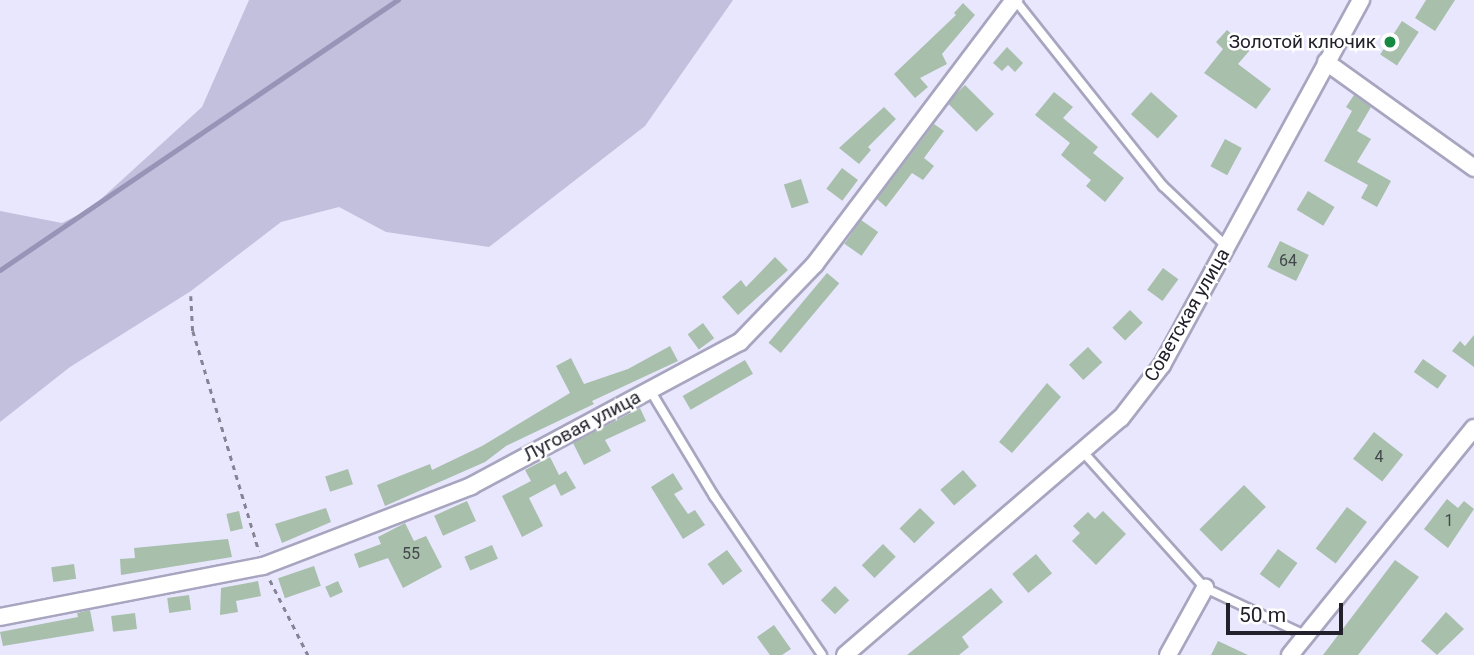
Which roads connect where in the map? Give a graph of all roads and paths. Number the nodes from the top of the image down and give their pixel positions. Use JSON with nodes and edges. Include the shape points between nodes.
{"nodes":[{"id":1,"x":1014,"y":0,"type":"edge"},
{"id":2,"x":1360,"y":0,"type":"edge"},
{"id":3,"x":1326,"y":62,"type":"junction"},
{"id":4,"x":1474,"y":169,"type":"edge"},
{"id":5,"x":1227,"y":247,"type":"junction"},
{"id":6,"x":191,"y":296,"type":"dead end"},
{"id":7,"x":650,"y":390,"type":"junction"},
{"id":8,"x":1474,"y":428,"type":"edge"},
{"id":9,"x":1083,"y":452,"type":"junction"},
{"id":10,"x":263,"y":566,"type":"junction"},
{"id":11,"x":1205,"y":588,"type":"junction"},
{"id":12,"x":0,"y":617,"type":"edge"},
{"id":13,"x":1305,"y":635,"type":"junction"},
{"id":14,"x":308,"y":655,"type":"edge"},
{"id":15,"x":822,"y":655,"type":"edge"},
{"id":16,"x":845,"y":655,"type":"edge"},
{"id":17,"x":1168,"y":655,"type":"edge"},
{"id":18,"x":1290,"y":655,"type":"edge"}],
"edges":[{"from":1,"to":5,"type":"lane","via":[[1163,186]]},
{"from":1,"to":7,"type":"street","name":"Луговая улица","via":[[815,264],[740,342]]},
{"from":2,"to":3,"type":"street","name":"Советская улица"},
{"from":3,"to":4,"type":"street"},
{"from":3,"to":5,"type":"street","name":"Советская улица"},
{"from":5,"to":9,"type":"street","name":"Советская улица","via":[[1162,365],[1121,418]]},
{"from":6,"to":10,"type":"path","via":[[193,331]]},
{"from":7,"to":10,"type":"street","name":"Луговая улица","via":[[471,486]]},
{"from":7,"to":15,"type":"lane","via":[[714,496]]},
{"from":8,"to":13,"type":"street"},
{"from":9,"to":11,"type":"lane"},
{"from":9,"to":16,"type":"street","name":"Советская улица"},
{"from":10,"to":12,"type":"street","name":"Луговая улица"},
{"from":10,"to":14,"type":"path"},
{"from":11,"to":13,"type":"lane"},
{"from":11,"to":17,"type":"street"},
{"from":13,"to":18,"type":"street"}]}
